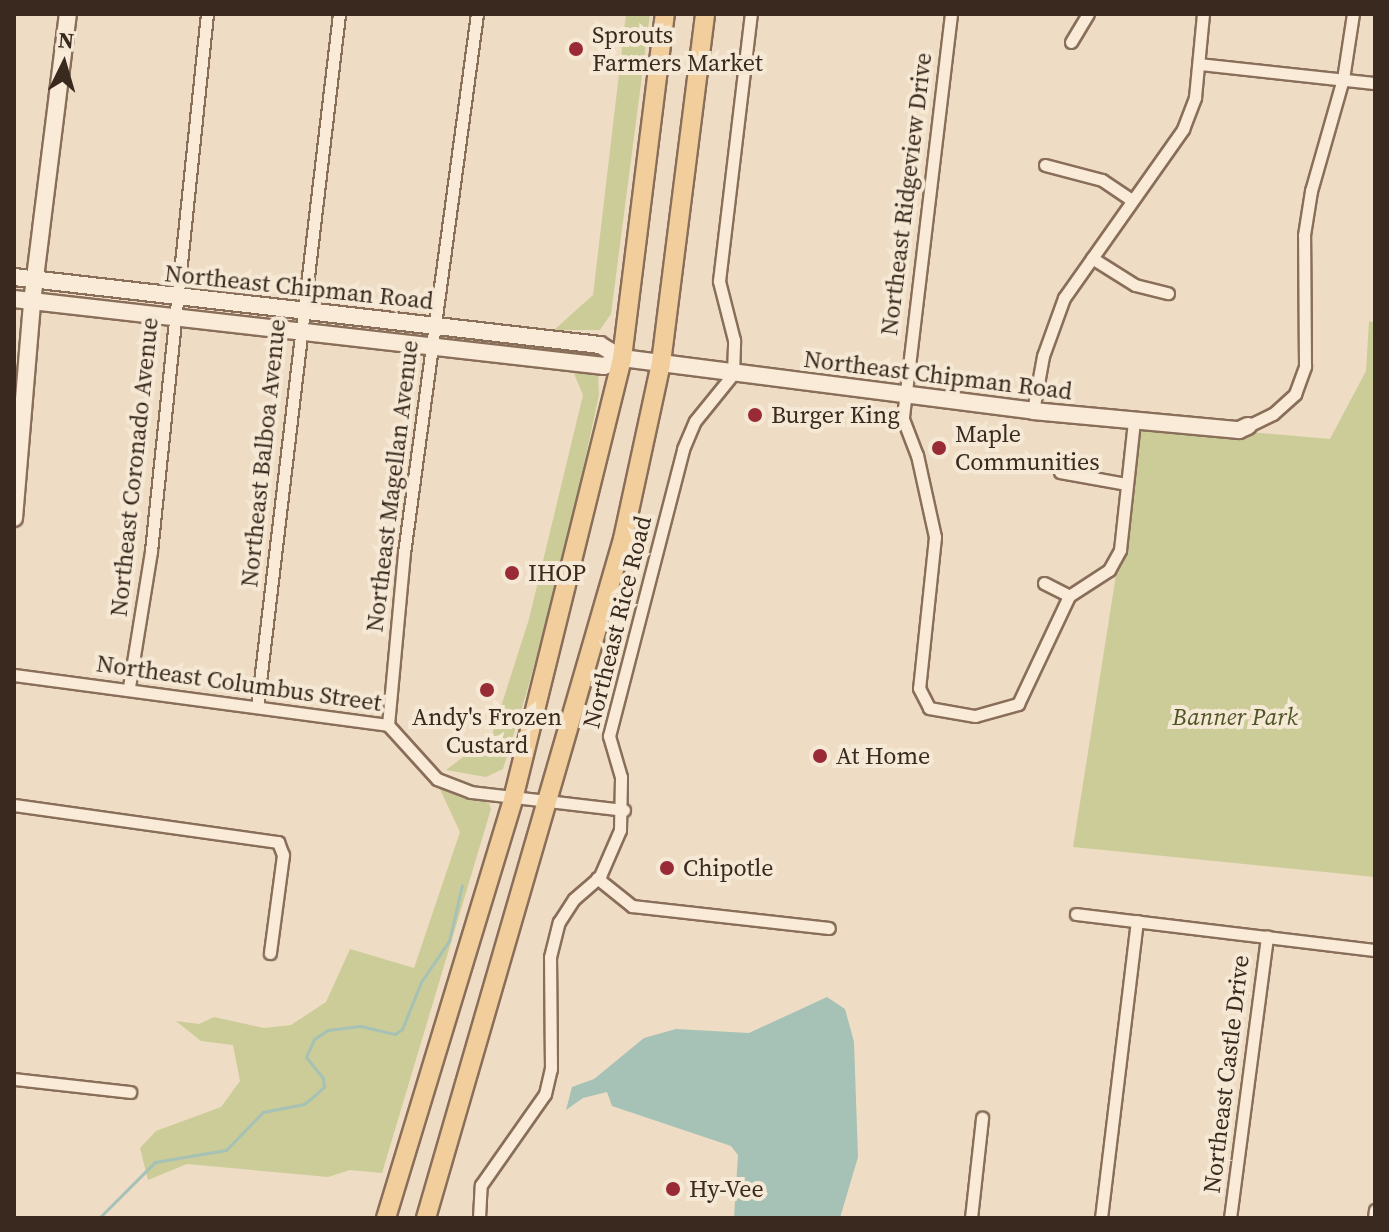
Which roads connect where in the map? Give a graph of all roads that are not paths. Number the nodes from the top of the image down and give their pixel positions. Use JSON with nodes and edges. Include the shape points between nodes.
{"nodes":[{"id":1,"x":68,"y":14,"type":"edge"},
{"id":2,"x":207,"y":14,"type":"edge"},
{"id":3,"x":339,"y":14,"type":"edge"},
{"id":4,"x":477,"y":14,"type":"edge"},
{"id":5,"x":665,"y":14,"type":"edge"},
{"id":6,"x":705,"y":14,"type":"edge"},
{"id":7,"x":751,"y":14,"type":"edge"},
{"id":8,"x":951,"y":14,"type":"edge"},
{"id":9,"x":1088,"y":14,"type":"edge"},
{"id":10,"x":1203,"y":14,"type":"edge"},
{"id":11,"x":1353,"y":14,"type":"edge"},
{"id":12,"x":1071,"y":42,"type":"dead end"},
{"id":13,"x":1199,"y":64,"type":"junction"},
{"id":14,"x":1343,"y":79,"type":"junction"},
{"id":15,"x":1375,"y":83,"type":"edge"},
{"id":16,"x":1045,"y":165,"type":"dead end"},
{"id":17,"x":1132,"y":200,"type":"junction"},
{"id":18,"x":1092,"y":258,"type":"junction"},
{"id":19,"x":14,"y":277,"type":"edge"},
{"id":20,"x":35,"y":279,"type":"junction"},
{"id":21,"x":1168,"y":293,"type":"dead end"},
{"id":22,"x":174,"y":298,"type":"junction"},
{"id":23,"x":14,"y":299,"type":"edge"},
{"id":24,"x":32,"y":302,"type":"junction"},
{"id":25,"x":301,"y":312,"type":"junction"},
{"id":26,"x":172,"y":316,"type":"junction"},
{"id":27,"x":433,"y":326,"type":"junction"},
{"id":28,"x":299,"y":331,"type":"junction"},
{"id":29,"x":515,"y":336,"type":"junction"},
{"id":30,"x":431,"y":344,"type":"junction"},
{"id":31,"x":514,"y":355,"type":"junction"},
{"id":32,"x":622,"y":358,"type":"junction"},
{"id":33,"x":661,"y":363,"type":"junction"},
{"id":34,"x":733,"y":374,"type":"junction"},
{"id":35,"x":904,"y":395,"type":"junction"},
{"id":36,"x":1033,"y":411,"type":"junction"},
{"id":37,"x":1134,"y":422,"type":"junction"},
{"id":38,"x":1248,"y":426,"type":"joint"},
{"id":39,"x":1060,"y":472,"type":"dead end"},
{"id":40,"x":1127,"y":484,"type":"junction"},
{"id":41,"x":14,"y":518,"type":"edge"},
{"id":42,"x":1044,"y":583,"type":"dead end"},
{"id":43,"x":1069,"y":596,"type":"junction"},
{"id":44,"x":14,"y":675,"type":"edge"},
{"id":45,"x":129,"y":687,"type":"junction"},
{"id":46,"x":257,"y":707,"type":"junction"},
{"id":47,"x":388,"y":725,"type":"junction"},
{"id":48,"x":513,"y":799,"type":"junction"},
{"id":49,"x":549,"y":804,"type":"junction"},
{"id":50,"x":14,"y":805,"type":"edge"},
{"id":51,"x":624,"y":810,"type":"junction"},
{"id":52,"x":597,"y":878,"type":"junction"},
{"id":53,"x":1076,"y":914,"type":"dead end"},
{"id":54,"x":1137,"y":921,"type":"junction"},
{"id":55,"x":829,"y":928,"type":"dead end"},
{"id":56,"x":1267,"y":936,"type":"junction"},
{"id":57,"x":1375,"y":950,"type":"edge"},
{"id":58,"x":270,"y":953,"type":"dead end"},
{"id":59,"x":14,"y":1079,"type":"edge"},
{"id":60,"x":130,"y":1092,"type":"dead end"},
{"id":61,"x":982,"y":1118,"type":"dead end"},
{"id":62,"x":1375,"y":1210,"type":"edge"},
{"id":63,"x":386,"y":1218,"type":"edge"},
{"id":64,"x":426,"y":1218,"type":"edge"},
{"id":65,"x":479,"y":1218,"type":"edge"},
{"id":66,"x":971,"y":1218,"type":"edge"},
{"id":67,"x":1101,"y":1218,"type":"edge"},
{"id":68,"x":1230,"y":1218,"type":"edge"},
{"id":69,"x":1374,"y":1218,"type":"edge"}],
"edges":[{"from":1,"to":20,"type":"main road"},
{"from":2,"to":22,"type":"street","name":"Northeast Coronado Avenue"},
{"from":3,"to":25,"type":"street","name":"Northeast Balboa Avenue"},
{"from":4,"to":27,"type":"street","name":"Northeast Magellan Avenue"},
{"from":5,"to":32,"type":"main road"},
{"from":6,"to":33,"type":"main road"},
{"from":7,"to":34,"type":"street","via":[[719,281],[734,340]]},
{"from":8,"to":35,"type":"street","name":"Northeast Ridgeview Drive"},
{"from":9,"to":12,"type":"street"},
{"from":10,"to":13,"type":"street"},
{"from":11,"to":14,"type":"street"},
{"from":13,"to":14,"type":"street"},
{"from":13,"to":17,"type":"street","via":[[1183,129]]},
{"from":14,"to":15,"type":"street"},
{"from":14,"to":38,"type":"street","via":[[1304,235],[1305,366],[1295,394],[1273,414]]},
{"from":16,"to":17,"type":"street","via":[[1102,180]]},
{"from":17,"to":18,"type":"street"},
{"from":18,"to":21,"type":"street","via":[[1135,285]]},
{"from":18,"to":36,"type":"street","via":[[1064,298],[1043,356]]},
{"from":19,"to":20,"type":"main road","name":"Northeast Chipman Road"},
{"from":20,"to":22,"type":"main road","name":"Northeast Chipman Road"},
{"from":20,"to":24,"type":"main road"},
{"from":22,"to":25,"type":"main road","name":"Northeast Chipman Road"},
{"from":22,"to":26,"type":"street","name":"Northeast Coronado Avenue"},
{"from":23,"to":24,"type":"main road","name":"Northeast Chipman Road"},
{"from":24,"to":26,"type":"main road","name":"Northeast Chipman Road"},
{"from":24,"to":41,"type":"main road"},
{"from":25,"to":27,"type":"main road","name":"Northeast Chipman Road"},
{"from":25,"to":28,"type":"street","name":"Northeast Balboa Avenue"},
{"from":26,"to":28,"type":"main road","name":"Northeast Chipman Road"},
{"from":26,"to":45,"type":"street","name":"Northeast Coronado Avenue","via":[[151,551]]},
{"from":27,"to":29,"type":"main road","name":"Northeast Chipman Road"},
{"from":27,"to":30,"type":"street","name":"Northeast Magellan Avenue"},
{"from":28,"to":30,"type":"main road","name":"Northeast Chipman Road"},
{"from":28,"to":46,"type":"street","name":"Northeast Balboa Avenue"},
{"from":29,"to":31,"type":"main road"},
{"from":29,"to":32,"type":"main road","name":"Northeast Chipman Road","via":[[600,345]]},
{"from":30,"to":31,"type":"main road","name":"Northeast Chipman Road"},
{"from":30,"to":47,"type":"street","name":"Northeast Magellan Avenue"},
{"from":31,"to":32,"type":"main road","name":"Northeast Chipman Road","via":[[604,366]]},
{"from":32,"to":33,"type":"main road","name":"Northeast Chipman Road"},
{"from":32,"to":48,"type":"main road"},
{"from":33,"to":34,"type":"main road","name":"Northeast Chipman Road"},
{"from":33,"to":49,"type":"main road","via":[[623,539]]},
{"from":34,"to":35,"type":"main road","name":"Northeast Chipman Road"},
{"from":34,"to":51,"type":"street","name":"Northeast Rice Road","via":[[695,421],[683,449],[609,736]]},
{"from":35,"to":36,"type":"main road","name":"Northeast Chipman Road"},
{"from":35,"to":43,"type":"street","name":"Northeast Ridgeview Drive","via":[[903,419],[917,455],[935,537],[919,688],[929,708],[975,716],[1018,704]]},
{"from":36,"to":37,"type":"main road","name":"Northeast Chipman Road"},
{"from":37,"to":38,"type":"main road","name":"Northeast Chipman Road","via":[[1239,430]]},
{"from":37,"to":40,"type":"street"},
{"from":39,"to":40,"type":"street"},
{"from":40,"to":43,"type":"street","via":[[1120,550],[1109,570]]},
{"from":42,"to":43,"type":"street"},
{"from":44,"to":45,"type":"street","name":"Northeast Columbus Street"},
{"from":45,"to":46,"type":"street","name":"Northeast Columbus Street"},
{"from":46,"to":47,"type":"street","name":"Northeast Columbus Street"},
{"from":47,"to":48,"type":"street","name":"Northeast Columbus Street","via":[[437,779]]},
{"from":48,"to":49,"type":"street","name":"Northeast Columbus Street"},
{"from":48,"to":63,"type":"main road"},
{"from":49,"to":51,"type":"street","name":"Northeast Columbus Street"},
{"from":49,"to":64,"type":"main road"},
{"from":50,"to":58,"type":"street","via":[[278,842],[283,855]]},
{"from":51,"to":52,"type":"street"},
{"from":52,"to":55,"type":"street","via":[[632,906]]},
{"from":52,"to":65,"type":"street","via":[[559,922],[550,957],[551,1069],[545,1094],[481,1185]]},
{"from":53,"to":54,"type":"street"},
{"from":54,"to":56,"type":"street"},
{"from":54,"to":67,"type":"street"},
{"from":56,"to":57,"type":"street"},
{"from":56,"to":68,"type":"street","name":"Northeast Castle Drive"},
{"from":59,"to":60,"type":"street"},
{"from":61,"to":66,"type":"street"},
{"from":62,"to":69,"type":"street"}]}
